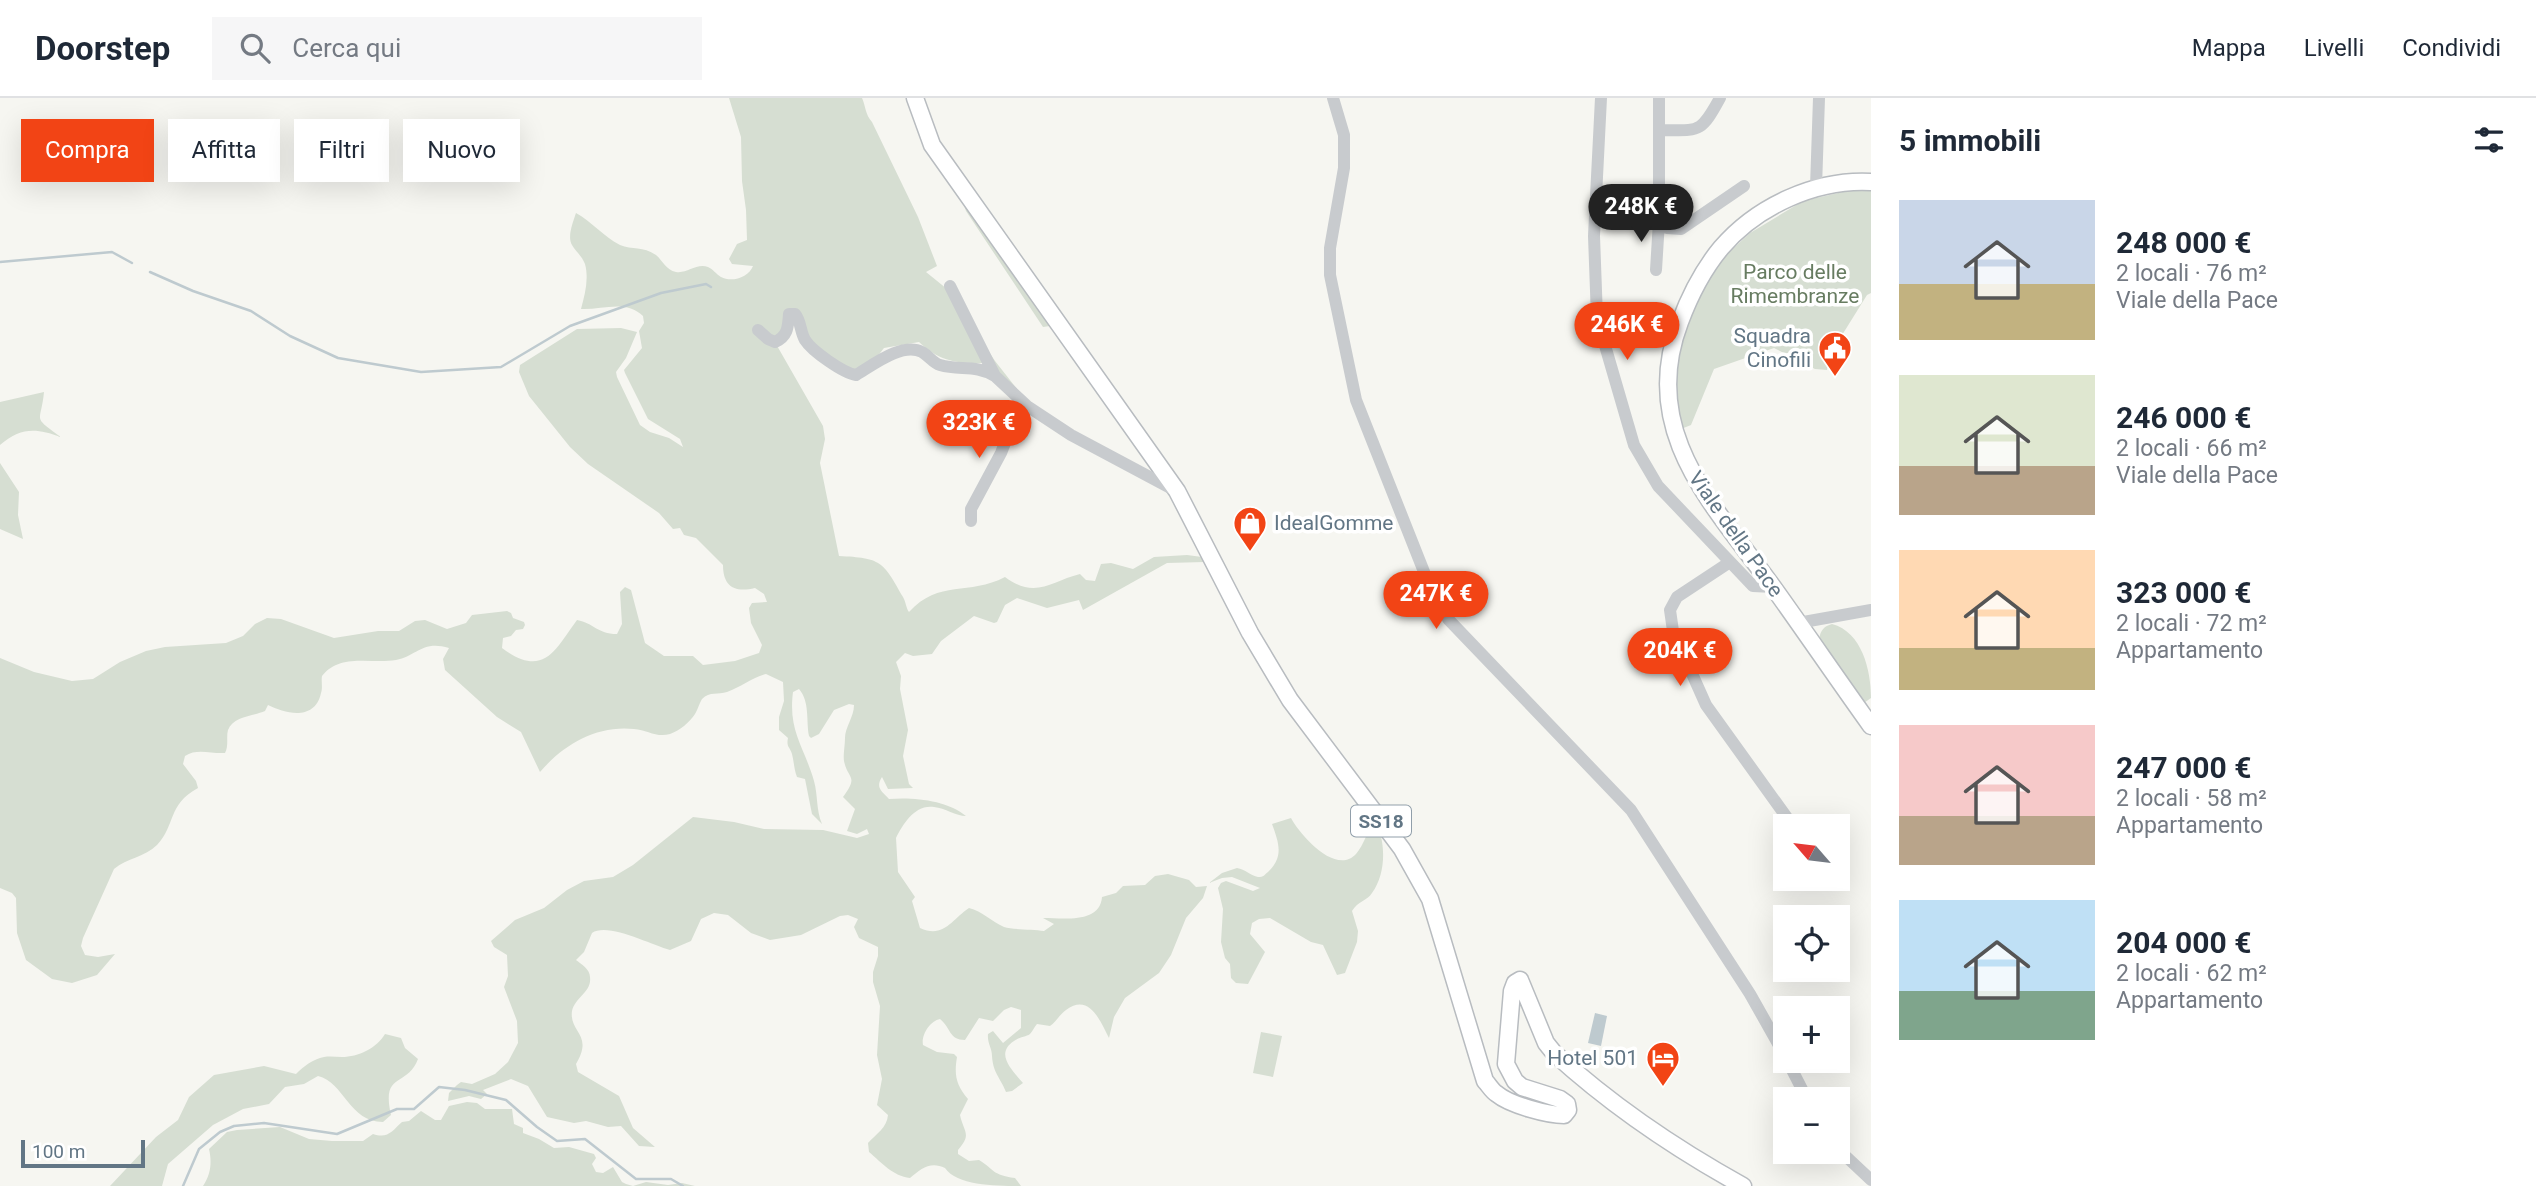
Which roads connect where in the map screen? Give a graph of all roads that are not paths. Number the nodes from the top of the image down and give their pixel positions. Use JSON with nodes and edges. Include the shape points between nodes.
{"nodes":[{"id":1,"x":915,"y":98,"type":"edge"},
{"id":2,"x":1333,"y":98,"type":"edge"},
{"id":3,"x":1601,"y":98,"type":"edge"},
{"id":4,"x":1659,"y":98,"type":"edge"},
{"id":5,"x":1720,"y":98,"type":"edge"},
{"id":6,"x":1819,"y":98,"type":"edge"},
{"id":7,"x":1659,"y":130,"type":"junction"},
{"id":8,"x":1871,"y":182,"type":"edge"},
{"id":9,"x":1744,"y":187,"type":"dead end"},
{"id":10,"x":1815,"y":187,"type":"junction"},
{"id":11,"x":1659,"y":221,"type":"junction"},
{"id":12,"x":1656,"y":270,"type":"dead end"},
{"id":13,"x":950,"y":286,"type":"dead end"},
{"id":14,"x":758,"y":330,"type":"dead end"},
{"id":15,"x":995,"y":376,"type":"junction"},
{"id":16,"x":1024,"y":403,"type":"junction"},
{"id":17,"x":1177,"y":491,"type":"junction"},
{"id":18,"x":971,"y":521,"type":"dead end"},
{"id":19,"x":1730,"y":562,"type":"junction"},
{"id":20,"x":1773,"y":587,"type":"junction"},
{"id":21,"x":1871,"y":610,"type":"edge"},
{"id":22,"x":1798,"y":623,"type":"junction"},
{"id":23,"x":1871,"y":726,"type":"edge"},
{"id":24,"x":1784,"y":814,"type":"edge"},
{"id":25,"x":1773,"y":1035,"type":"edge"},
{"id":26,"x":1850,"y":1160,"type":"edge"},
{"id":27,"x":1871,"y":1180,"type":"edge"},
{"id":28,"x":1744,"y":1186,"type":"edge"}],
"edges":[{"from":1,"to":17,"type":"main road","number":"SS18","via":[[932,145]]},
{"from":2,"to":25,"type":"street","via":[[1343,135],[1344,168],[1329,248],[1332,286],[1356,400],[1432,592],[1448,619],[1631,810]]},
{"from":3,"to":19,"type":"street","via":[[1594,236],[1597,318],[1634,445],[1658,486]]},
{"from":4,"to":7,"type":"street"},
{"from":5,"to":7,"type":"street","via":[[1707,123],[1697,130]]},
{"from":6,"to":10,"type":"street"},
{"from":7,"to":11,"type":"street"},
{"from":8,"to":10,"type":"main road","name":"Viale della Pace"},
{"from":9,"to":11,"type":"street","via":[[1681,229],[1667,228]]},
{"from":10,"to":20,"type":"main road","name":"Viale della Pace","via":[[1758,216],[1732,236],[1708,264],[1689,296],[1674,336],[1668,373],[1673,430],[1687,464],[1704,495]]},
{"from":11,"to":12,"type":"street"},
{"from":13,"to":15,"type":"street"},
{"from":14,"to":15,"type":"street","via":[[778,341],[787,332],[789,314],[795,314],[804,340],[849,374],[856,375],[910,349],[939,365],[973,367]]},
{"from":15,"to":16,"type":"street"},
{"from":16,"to":17,"type":"street","via":[[1071,435]]},
{"from":16,"to":18,"type":"street","via":[[971,509]]},
{"from":17,"to":28,"type":"main road","number":"SS18","via":[[1290,700],[1402,849],[1430,899],[1485,1081],[1506,1100],[1551,1114],[1567,1113],[1564,1101],[1526,1089],[1506,1064],[1513,991],[1520,980],[1554,1053],[1639,1120]]},
{"from":19,"to":20,"type":"street","via":[[1753,586]]},
{"from":19,"to":24,"type":"street","via":[[1677,597],[1670,610],[1673,631],[1706,705]]},
{"from":20,"to":22,"type":"main road","name":"Viale della Pace"},
{"from":21,"to":22,"type":"street"},
{"from":22,"to":23,"type":"main road","name":"Viale della Pace"},
{"from":26,"to":27,"type":"street"}]}
